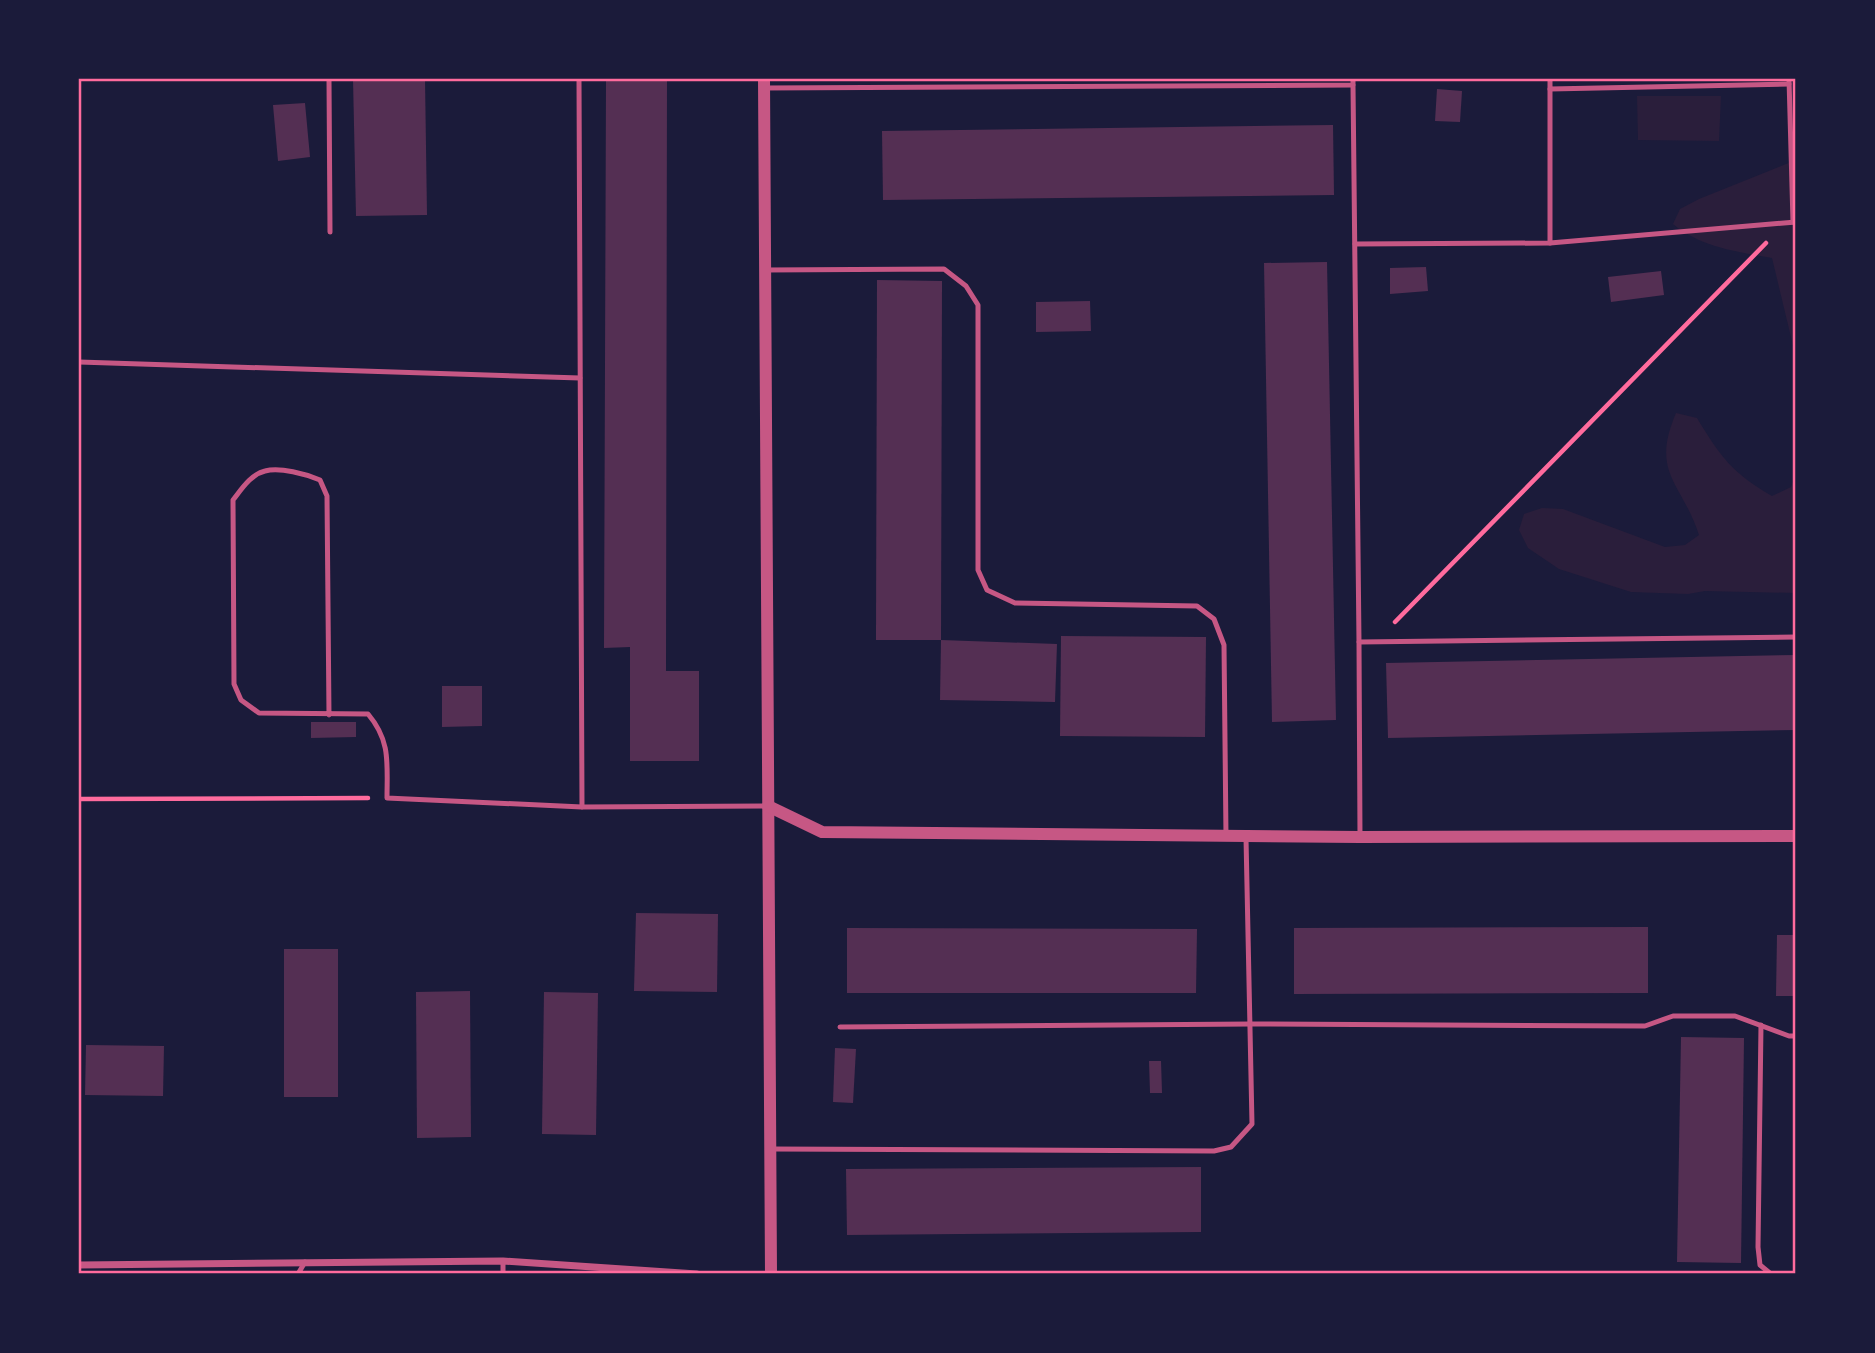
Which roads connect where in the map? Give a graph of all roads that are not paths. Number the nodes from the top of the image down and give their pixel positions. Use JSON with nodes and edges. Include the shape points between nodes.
{"nodes":[{"id":1,"x":329,"y":79,"type":"edge"},
{"id":2,"x":579,"y":79,"type":"edge"},
{"id":3,"x":1550,"y":79,"type":"edge"},
{"id":4,"x":1789,"y":81,"type":"edge"},
{"id":5,"x":1353,"y":82,"type":"edge"},
{"id":6,"x":764,"y":83,"type":"edge"},
{"id":7,"x":1550,"y":89,"type":"junction"},
{"id":8,"x":1792,"y":222,"type":"edge"},
{"id":9,"x":330,"y":232,"type":"dead end"},
{"id":10,"x":1549,"y":243,"type":"junction"},
{"id":11,"x":1355,"y":244,"type":"junction"},
{"id":12,"x":765,"y":270,"type":"junction"},
{"id":13,"x":79,"y":362,"type":"edge"},
{"id":14,"x":580,"y":378,"type":"junction"},
{"id":15,"x":1796,"y":636,"type":"edge"},
{"id":16,"x":1359,"y":642,"type":"junction"},
{"id":17,"x":329,"y":715,"type":"junction"},
{"id":18,"x":768,"y":806,"type":"junction"},
{"id":19,"x":582,"y":807,"type":"junction"},
{"id":20,"x":1246,"y":835,"type":"junction"},
{"id":21,"x":1796,"y":835,"type":"edge"},
{"id":22,"x":1226,"y":836,"type":"junction"},
{"id":23,"x":1360,"y":837,"type":"junction"},
{"id":24,"x":1251,"y":1024,"type":"junction"},
{"id":25,"x":1760,"y":1025,"type":"junction"},
{"id":26,"x":840,"y":1027,"type":"dead end"},
{"id":27,"x":1796,"y":1036,"type":"edge"},
{"id":28,"x":769,"y":1149,"type":"junction"},
{"id":29,"x":503,"y":1261,"type":"junction"},
{"id":30,"x":305,"y":1262,"type":"junction"},
{"id":31,"x":79,"y":1265,"type":"edge"},
{"id":32,"x":298,"y":1274,"type":"edge"},
{"id":33,"x":503,"y":1274,"type":"edge"},
{"id":34,"x":697,"y":1274,"type":"edge"},
{"id":35,"x":771,"y":1274,"type":"edge"},
{"id":36,"x":1771,"y":1274,"type":"edge"},
{"id":37,"x":1789,"y":1274,"type":"edge"},
{"id":38,"x":1796,"y":1274,"type":"edge"}],
"edges":[{"from":1,"to":9,"type":"lane"},
{"from":2,"to":14,"type":"lane"},
{"from":3,"to":7,"type":"lane"},
{"from":4,"to":7,"type":"lane"},
{"from":4,"to":8,"type":"lane"},
{"from":5,"to":6,"type":"lane"},
{"from":5,"to":11,"type":"lane"},
{"from":6,"to":12,"type":"street"},
{"from":7,"to":10,"type":"lane"},
{"from":8,"to":10,"type":"lane"},
{"from":10,"to":11,"type":"lane"},
{"from":11,"to":16,"type":"lane"},
{"from":12,"to":18,"type":"street"},
{"from":12,"to":22,"type":"lane","via":[[944,269],[966,286],[978,305],[978,569],[987,590],[1015,603],[1197,606],[1214,619],[1224,645]]},
{"from":13,"to":14,"type":"lane"},
{"from":14,"to":19,"type":"lane"},
{"from":15,"to":16,"type":"lane"},
{"from":16,"to":23,"type":"lane"},
{"from":17,"to":17,"type":"lane","via":[[327,496],[320,480],[303,473],[264,471],[248,481],[233,500],[234,684],[241,700],[259,713]]},
{"from":17,"to":19,"type":"lane","via":[[368,714],[381,730],[387,758],[387,798]]},
{"from":18,"to":19,"type":"lane"},
{"from":18,"to":22,"type":"street","via":[[822,832]]},
{"from":18,"to":28,"type":"street"},
{"from":20,"to":22,"type":"street"},
{"from":20,"to":23,"type":"street"},
{"from":20,"to":24,"type":"lane"},
{"from":21,"to":23,"type":"street"},
{"from":24,"to":25,"type":"lane","via":[[1645,1026],[1672,1016],[1735,1016]]},
{"from":24,"to":26,"type":"lane"},
{"from":24,"to":28,"type":"lane","via":[[1252,1124],[1231,1147],[1214,1151]]},
{"from":25,"to":27,"type":"lane"},
{"from":25,"to":36,"type":"lane","via":[[1758,1247],[1760,1265]]},
{"from":28,"to":35,"type":"street"},
{"from":29,"to":30,"type":"street"},
{"from":29,"to":33,"type":"lane"},
{"from":29,"to":34,"type":"street"},
{"from":30,"to":31,"type":"street"},
{"from":30,"to":32,"type":"lane"},
{"from":37,"to":38,"type":"lane"}]}
